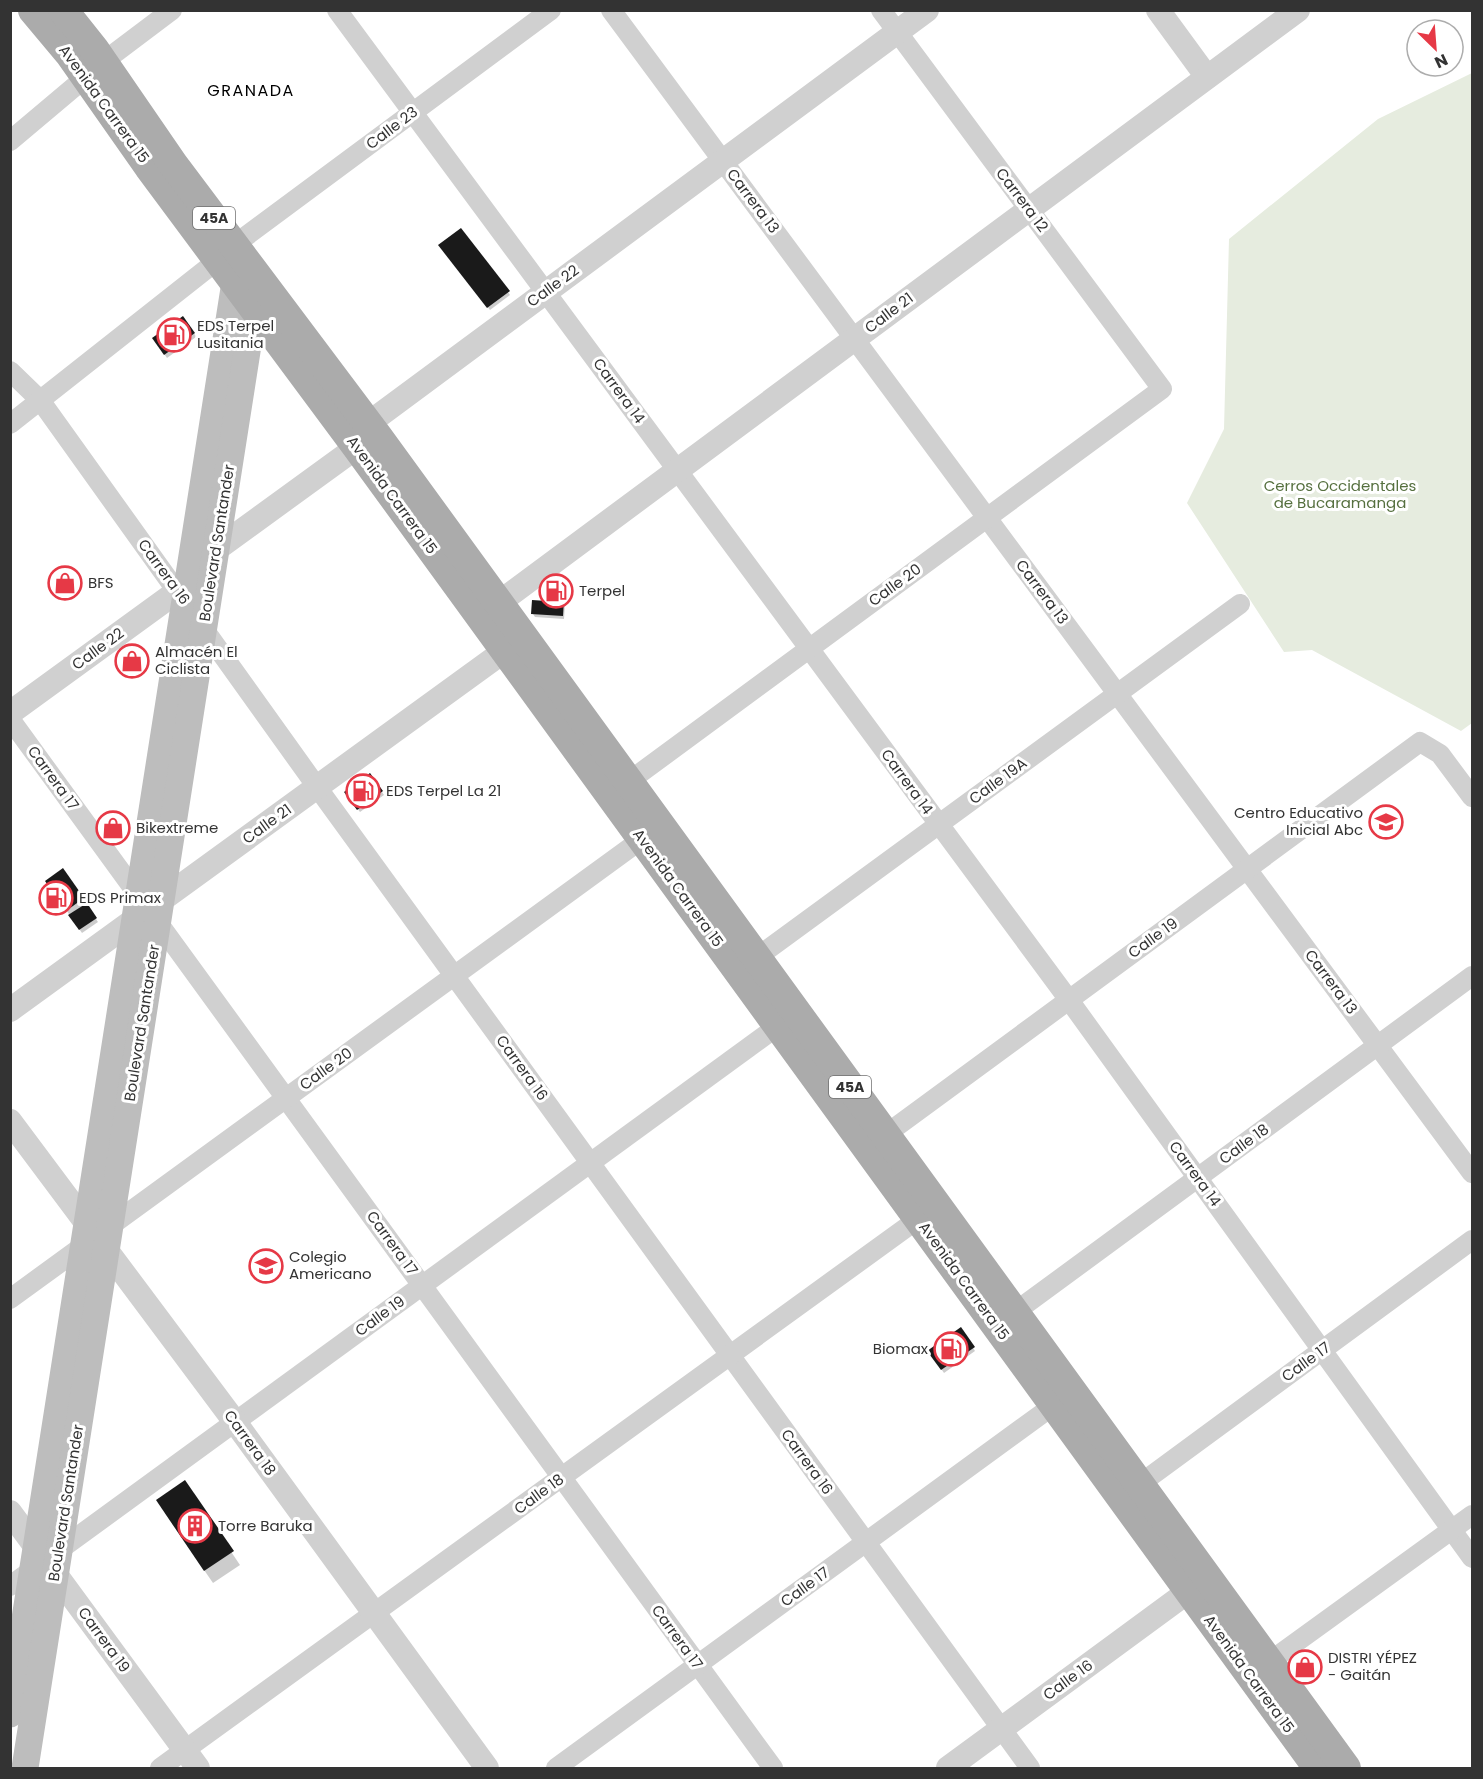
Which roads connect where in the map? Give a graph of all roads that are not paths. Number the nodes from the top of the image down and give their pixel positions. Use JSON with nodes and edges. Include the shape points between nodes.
{"nodes":[{"id":1,"x":33,"y":10,"type":"edge"},
{"id":2,"x":63,"y":10,"type":"edge"},
{"id":3,"x":172,"y":10,"type":"edge"},
{"id":4,"x":337,"y":10,"type":"edge"},
{"id":5,"x":551,"y":10,"type":"edge"},
{"id":6,"x":611,"y":10,"type":"edge"},
{"id":7,"x":881,"y":10,"type":"edge"},
{"id":8,"x":927,"y":10,"type":"edge"},
{"id":9,"x":1158,"y":10,"type":"edge"},
{"id":10,"x":1298,"y":10,"type":"edge"},
{"id":11,"x":897,"y":32,"type":"junction"},
{"id":12,"x":95,"y":69,"type":"junction"},
{"id":13,"x":1208,"y":77,"type":"junction"},
{"id":14,"x":413,"y":113,"type":"junction"},
{"id":15,"x":10,"y":141,"type":"edge"},
{"id":16,"x":723,"y":161,"type":"junction"},
{"id":17,"x":1029,"y":210,"type":"junction"},
{"id":18,"x":236,"y":266,"type":"junction"},
{"id":19,"x":545,"y":292,"type":"junction"},
{"id":20,"x":254,"y":308,"type":"junction"},
{"id":21,"x":855,"y":339,"type":"junction"},
{"id":22,"x":10,"y":371,"type":"edge"},
{"id":23,"x":1162,"y":389,"type":"joint"},
{"id":24,"x":40,"y":400,"type":"junction"},
{"id":25,"x":10,"y":424,"type":"edge"},
{"id":26,"x":362,"y":435,"type":"junction"},
{"id":27,"x":677,"y":471,"type":"junction"},
{"id":28,"x":987,"y":518,"type":"junction"},
{"id":29,"x":216,"y":549,"type":"junction"},
{"id":30,"x":184,"y":586,"type":"junction"},
{"id":31,"x":1240,"y":604,"type":"dead end"},
{"id":32,"x":490,"y":610,"type":"junction"},
{"id":33,"x":204,"y":628,"type":"junction"},
{"id":34,"x":514,"y":643,"type":"junction"},
{"id":35,"x":809,"y":649,"type":"junction"},
{"id":36,"x":1117,"y":694,"type":"junction"},
{"id":37,"x":10,"y":713,"type":"edge"},
{"id":38,"x":10,"y":719,"type":"edge"},
{"id":39,"x":628,"y":782,"type":"junction"},
{"id":40,"x":317,"y":787,"type":"junction"},
{"id":41,"x":1473,"y":797,"type":"edge"},
{"id":42,"x":938,"y":824,"type":"junction"},
{"id":43,"x":642,"y":839,"type":"junction"},
{"id":44,"x":1247,"y":869,"type":"junction"},
{"id":45,"x":148,"y":909,"type":"junction"},
{"id":46,"x":756,"y":958,"type":"junction"},
{"id":47,"x":454,"y":976,"type":"junction"},
{"id":48,"x":1473,"y":976,"type":"edge"},
{"id":49,"x":1069,"y":1000,"type":"junction"},
{"id":50,"x":10,"y":1010,"type":"edge"},
{"id":51,"x":778,"y":1026,"type":"junction"},
{"id":52,"x":1378,"y":1045,"type":"junction"},
{"id":53,"x":286,"y":1098,"type":"junction"},
{"id":54,"x":10,"y":1121,"type":"edge"},
{"id":55,"x":885,"y":1135,"type":"junction"},
{"id":56,"x":590,"y":1163,"type":"junction"},
{"id":57,"x":1473,"y":1173,"type":"edge"},
{"id":58,"x":1197,"y":1178,"type":"junction"},
{"id":59,"x":918,"y":1219,"type":"junction"},
{"id":60,"x":97,"y":1236,"type":"junction"},
{"id":61,"x":1473,"y":1240,"type":"edge"},
{"id":62,"x":423,"y":1285,"type":"junction"},
{"id":63,"x":10,"y":1299,"type":"edge"},
{"id":64,"x":1015,"y":1312,"type":"junction"},
{"id":65,"x":1322,"y":1350,"type":"junction"},
{"id":66,"x":730,"y":1355,"type":"junction"},
{"id":67,"x":1054,"y":1405,"type":"junction"},
{"id":68,"x":235,"y":1422,"type":"junction"},
{"id":69,"x":562,"y":1477,"type":"junction"},
{"id":70,"x":1140,"y":1484,"type":"junction"},
{"id":71,"x":10,"y":1512,"type":"edge"},
{"id":72,"x":1473,"y":1515,"type":"edge"},
{"id":73,"x":1452,"y":1530,"type":"junction"},
{"id":74,"x":866,"y":1542,"type":"junction"},
{"id":75,"x":1473,"y":1558,"type":"edge"},
{"id":76,"x":46,"y":1560,"type":"junction"},
{"id":77,"x":10,"y":1586,"type":"edge"},
{"id":78,"x":1189,"y":1591,"type":"junction"},
{"id":79,"x":374,"y":1613,"type":"junction"},
{"id":80,"x":1269,"y":1662,"type":"junction"},
{"id":81,"x":698,"y":1665,"type":"junction"},
{"id":82,"x":10,"y":1714,"type":"edge"},
{"id":83,"x":1002,"y":1729,"type":"junction"},
{"id":84,"x":191,"y":1760,"type":"edge"},
{"id":85,"x":25,"y":1768,"type":"edge"},
{"id":86,"x":160,"y":1768,"type":"edge"},
{"id":87,"x":487,"y":1768,"type":"edge"},
{"id":88,"x":556,"y":1768,"type":"edge"},
{"id":89,"x":773,"y":1768,"type":"edge"},
{"id":90,"x":948,"y":1768,"type":"edge"},
{"id":91,"x":1030,"y":1768,"type":"edge"},
{"id":92,"x":1318,"y":1768,"type":"edge"},
{"id":93,"x":1346,"y":1768,"type":"edge"}],
"edges":[{"from":1,"to":12,"type":"main road","name":"Avenida Carrera 15","number":"45A","via":[[69,53]]},
{"from":2,"to":12,"type":"main road","name":"Avenida Carrera 15","number":"45A"},
{"from":3,"to":12,"type":"street"},
{"from":4,"to":14,"type":"street","name":"Carrera 14"},
{"from":5,"to":14,"type":"street","name":"Calle 23"},
{"from":6,"to":16,"type":"street","name":"Carrera 13"},
{"from":7,"to":11,"type":"street","name":"Carrera 12"},
{"from":8,"to":11,"type":"street","name":"Calle 22"},
{"from":9,"to":13,"type":"street"},
{"from":10,"to":13,"type":"street","name":"Calle 21"},
{"from":11,"to":16,"type":"street","name":"Calle 22"},
{"from":11,"to":17,"type":"street","name":"Carrera 12"},
{"from":12,"to":15,"type":"street"},
{"from":12,"to":18,"type":"main road","name":"Avenida Carrera 15","number":"45A","via":[[162,149]]},
{"from":13,"to":17,"type":"street","name":"Calle 21"},
{"from":14,"to":18,"type":"street","name":"Calle 23"},
{"from":14,"to":19,"type":"street","name":"Carrera 14"},
{"from":16,"to":19,"type":"street","name":"Calle 22"},
{"from":16,"to":21,"type":"street","name":"Carrera 13"},
{"from":17,"to":21,"type":"street","name":"Calle 21"},
{"from":17,"to":23,"type":"street","name":"Carrera 12"},
{"from":18,"to":20,"type":"main road","name":"Avenida Carrera 15","number":"45A"},
{"from":18,"to":24,"type":"street","name":"Calle 23"},
{"from":18,"to":26,"type":"main road","name":"Avenida Carrera 15","number":"45A"},
{"from":18,"to":30,"type":"main road","name":"Boulevard Santander"},
{"from":19,"to":26,"type":"street","name":"Calle 22"},
{"from":19,"to":27,"type":"street","name":"Carrera 14"},
{"from":20,"to":26,"type":"main road","name":"Avenida Carrera 15","number":"45A"},
{"from":20,"to":29,"type":"main road","name":"Boulevard Santander"},
{"from":21,"to":27,"type":"street","name":"Calle 21"},
{"from":21,"to":28,"type":"street","name":"Carrera 13"},
{"from":22,"to":24,"type":"street","name":"Carrera 16"},
{"from":23,"to":28,"type":"street","name":"Calle 20"},
{"from":24,"to":25,"type":"street","name":"Calle 23"},
{"from":24,"to":30,"type":"street","name":"Carrera 16"},
{"from":26,"to":29,"type":"street","name":"Calle 22"},
{"from":26,"to":32,"type":"main road","name":"Avenida Carrera 15","number":"45A"},
{"from":27,"to":32,"type":"street","name":"Calle 21"},
{"from":27,"to":35,"type":"street","name":"Carrera 14"},
{"from":28,"to":35,"type":"street","name":"Calle 20"},
{"from":28,"to":36,"type":"street","name":"Carrera 13"},
{"from":29,"to":30,"type":"street","name":"Calle 22"},
{"from":29,"to":33,"type":"main road","name":"Boulevard Santander"},
{"from":30,"to":33,"type":"street","name":"Carrera 16"},
{"from":30,"to":37,"type":"street","name":"Calle 22"},
{"from":30,"to":45,"type":"main road","name":"Boulevard Santander"},
{"from":31,"to":36,"type":"street","name":"Calle 19A"},
{"from":32,"to":34,"type":"main road","name":"Avenida Carrera 15","number":"45A"},
{"from":33,"to":40,"type":"street","name":"Carrera 16"},
{"from":33,"to":45,"type":"main road","name":"Boulevard Santander"},
{"from":34,"to":39,"type":"main road","name":"Avenida Carrera 15","number":"45A"},
{"from":34,"to":40,"type":"street","name":"Calle 21"},
{"from":34,"to":43,"type":"main road","name":"Avenida Carrera 15","number":"45A"},
{"from":35,"to":39,"type":"street","name":"Calle 20"},
{"from":35,"to":42,"type":"street","name":"Carrera 14"},
{"from":36,"to":42,"type":"street","name":"Calle 19A"},
{"from":36,"to":44,"type":"street","name":"Carrera 13"},
{"from":38,"to":45,"type":"street","name":"Carrera 17"},
{"from":39,"to":46,"type":"main road","name":"Avenida Carrera 15","number":"45A"},
{"from":40,"to":45,"type":"street","name":"Calle 21"},
{"from":40,"to":47,"type":"street","name":"Carrera 16"},
{"from":41,"to":44,"type":"street","name":"Calle 19","via":[[1440,754],[1420,742]]},
{"from":42,"to":46,"type":"street","name":"Calle 19A"},
{"from":42,"to":49,"type":"street","name":"Carrera 14"},
{"from":43,"to":47,"type":"street","name":"Calle 20"},
{"from":43,"to":51,"type":"main road","name":"Avenida Carrera 15","number":"45A"},
{"from":44,"to":49,"type":"street","name":"Calle 19"},
{"from":44,"to":52,"type":"street","name":"Carrera 13"},
{"from":45,"to":50,"type":"street","name":"Calle 21"},
{"from":45,"to":53,"type":"street","name":"Carrera 17"},
{"from":45,"to":60,"type":"main road","name":"Boulevard Santander"},
{"from":46,"to":55,"type":"main road","name":"Avenida Carrera 15","number":"45A"},
{"from":47,"to":53,"type":"street","name":"Calle 20"},
{"from":47,"to":56,"type":"street","name":"Carrera 16"},
{"from":48,"to":52,"type":"street","name":"Calle 18"},
{"from":49,"to":55,"type":"street","name":"Calle 19"},
{"from":49,"to":58,"type":"street","name":"Carrera 14"},
{"from":51,"to":56,"type":"street","name":"Calle 19"},
{"from":51,"to":59,"type":"main road","name":"Avenida Carrera 15","number":"45A"},
{"from":52,"to":57,"type":"street","name":"Carrera 13"},
{"from":52,"to":58,"type":"street","name":"Calle 18"},
{"from":53,"to":60,"type":"street","name":"Calle 20"},
{"from":53,"to":62,"type":"street","name":"Carrera 17"},
{"from":54,"to":60,"type":"street","name":"Carrera 18"},
{"from":55,"to":64,"type":"main road","name":"Avenida Carrera 15","number":"45A"},
{"from":56,"to":62,"type":"street","name":"Calle 19"},
{"from":56,"to":66,"type":"street","name":"Carrera 16"},
{"from":58,"to":64,"type":"street","name":"Calle 18"},
{"from":58,"to":65,"type":"street","name":"Carrera 14"},
{"from":59,"to":66,"type":"street","name":"Calle 18"},
{"from":59,"to":67,"type":"main road","name":"Avenida Carrera 15","number":"45A"},
{"from":60,"to":63,"type":"street","name":"Calle 20"},
{"from":60,"to":68,"type":"street","name":"Carrera 18"},
{"from":60,"to":76,"type":"main road","name":"Boulevard Santander"},
{"from":61,"to":65,"type":"street","name":"Calle 17"},
{"from":62,"to":68,"type":"street","name":"Calle 19"},
{"from":62,"to":69,"type":"street","name":"Carrera 17"},
{"from":64,"to":70,"type":"main road","name":"Avenida Carrera 15","number":"45A"},
{"from":65,"to":70,"type":"street","name":"Calle 17"},
{"from":65,"to":73,"type":"street","name":"Carrera 14"},
{"from":66,"to":69,"type":"street","name":"Calle 18"},
{"from":66,"to":74,"type":"street","name":"Carrera 16"},
{"from":67,"to":74,"type":"street","name":"Calle 17"},
{"from":67,"to":78,"type":"main road","name":"Avenida Carrera 15","number":"45A"},
{"from":68,"to":76,"type":"street","name":"Calle 19"},
{"from":68,"to":79,"type":"street","name":"Carrera 18"},
{"from":69,"to":79,"type":"street","name":"Calle 18"},
{"from":69,"to":81,"type":"street","name":"Carrera 17"},
{"from":70,"to":80,"type":"main road","name":"Avenida Carrera 15","number":"45A"},
{"from":71,"to":76,"type":"street","name":"Carrera 19"},
{"from":72,"to":73,"type":"street"},
{"from":73,"to":75,"type":"street","name":"Carrera 14"},
{"from":73,"to":80,"type":"street"},
{"from":74,"to":81,"type":"street","name":"Calle 17"},
{"from":74,"to":83,"type":"street","name":"Carrera 16"},
{"from":76,"to":77,"type":"street","name":"Calle 19"},
{"from":76,"to":82,"type":"main road","name":"Boulevard Santander"},
{"from":76,"to":84,"type":"street","name":"Carrera 19"},
{"from":76,"to":85,"type":"main road","name":"Boulevard Santander"},
{"from":78,"to":83,"type":"street","name":"Calle 16"},
{"from":78,"to":92,"type":"main road","name":"Avenida Carrera 15","number":"45A"},
{"from":79,"to":84,"type":"street","name":"Calle 18"},
{"from":79,"to":87,"type":"street","name":"Carrera 18"},
{"from":80,"to":93,"type":"main road","name":"Avenida Carrera 15","number":"45A"},
{"from":81,"to":88,"type":"street","name":"Calle 17"},
{"from":81,"to":89,"type":"street","name":"Carrera 17"},
{"from":83,"to":90,"type":"street","name":"Calle 16"},
{"from":83,"to":91,"type":"street","name":"Carrera 16"},
{"from":84,"to":86,"type":"street","name":"Calle 18"}]}
